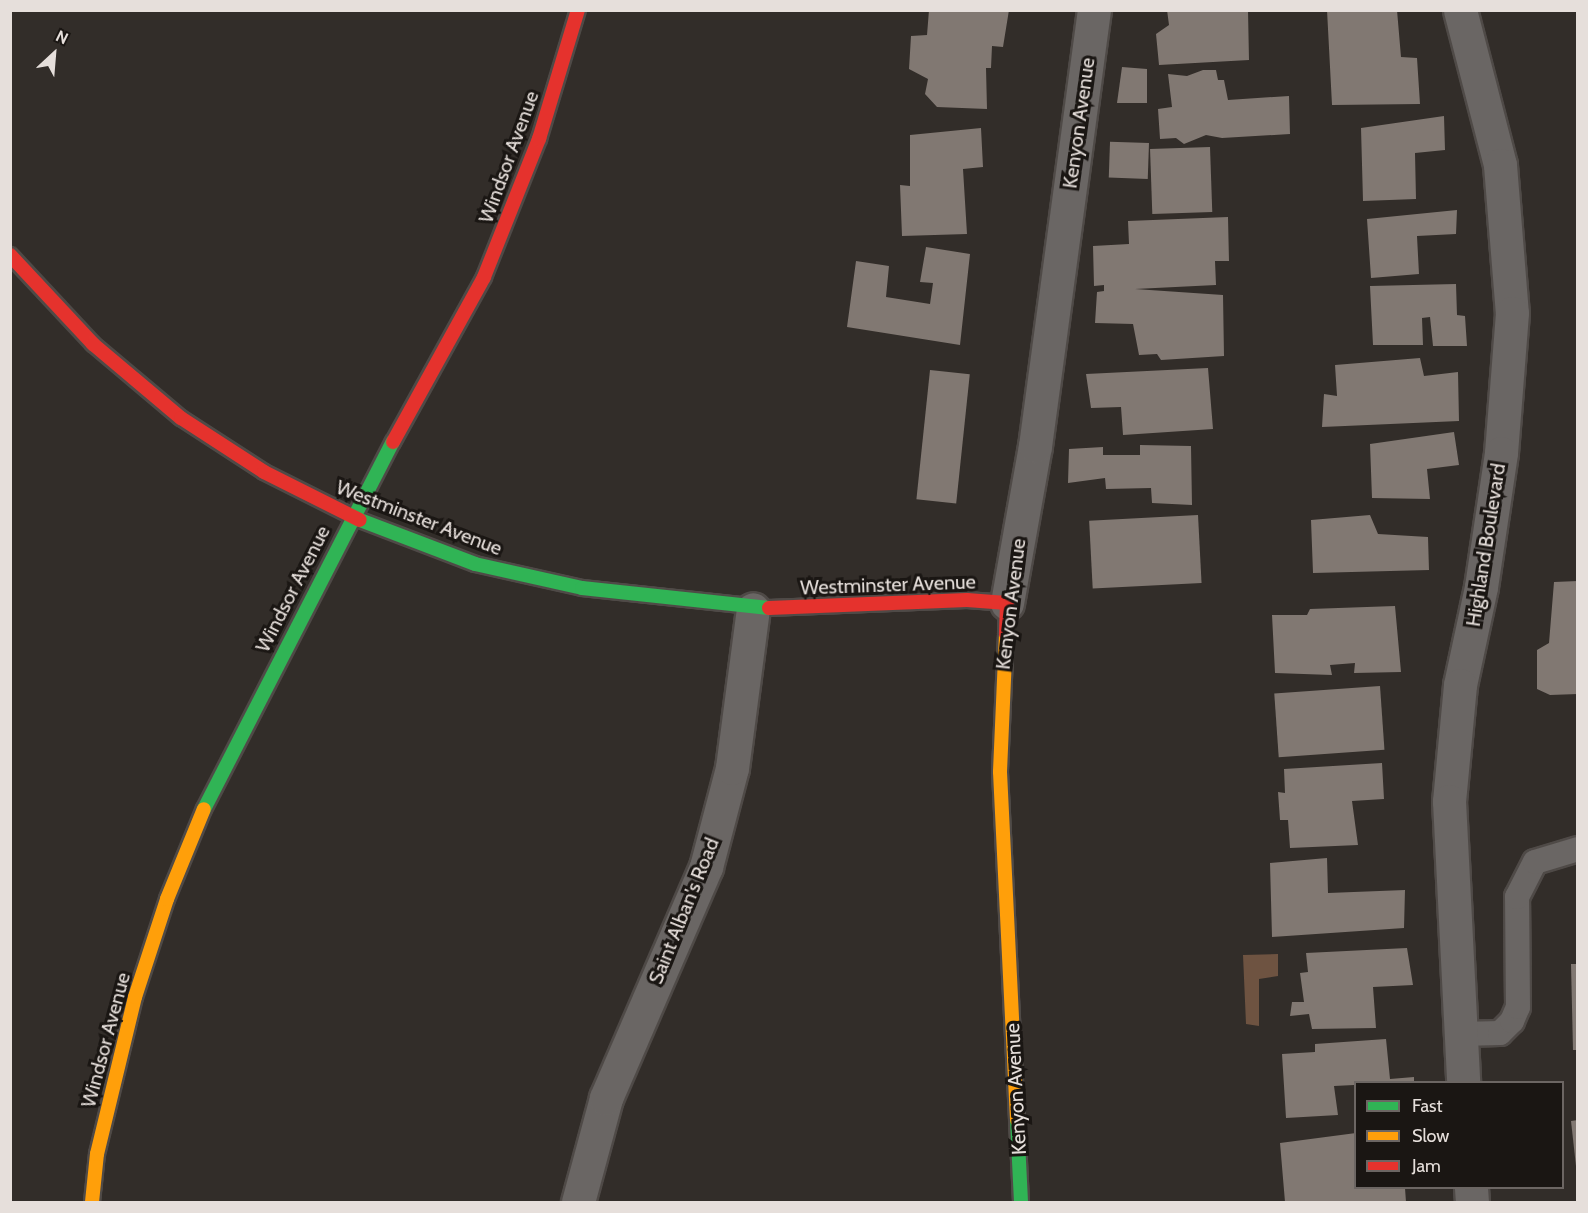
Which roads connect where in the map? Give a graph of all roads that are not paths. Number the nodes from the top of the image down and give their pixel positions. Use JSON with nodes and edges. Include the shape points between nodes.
{"nodes":[{"id":1,"x":578,"y":10,"type":"edge"},
{"id":2,"x":1094,"y":10,"type":"edge"},
{"id":3,"x":1460,"y":10,"type":"edge"},
{"id":4,"x":12,"y":263,"type":"edge"},
{"id":5,"x":352,"y":517,"type":"junction"},
{"id":6,"x":1007,"y":603,"type":"junction"},
{"id":7,"x":753,"y":609,"type":"junction"},
{"id":8,"x":1578,"y":849,"type":"edge"},
{"id":9,"x":1460,"y":1034,"type":"junction"},
{"id":10,"x":1463,"y":1081,"type":"edge"},
{"id":11,"x":92,"y":1203,"type":"edge"},
{"id":12,"x":578,"y":1203,"type":"edge"},
{"id":13,"x":1021,"y":1203,"type":"edge"}],
"edges":[{"from":1,"to":5,"type":"street","name":"Windsor Avenue","via":[[539,139],[484,277]]},
{"from":2,"to":6,"type":"street","name":"Kenyon Avenue","via":[[1035,446]]},
{"from":3,"to":9,"type":"street","name":"Highland Boulevard","via":[[1500,165],[1512,313],[1501,453],[1481,587],[1460,685],[1449,801]]},
{"from":4,"to":5,"type":"street","name":"Westminster Avenue","via":[[93,344],[181,418],[264,472]]},
{"from":5,"to":7,"type":"street","name":"Westminster Avenue","via":[[475,564],[582,588]]},
{"from":5,"to":11,"type":"street","name":"Windsor Avenue","via":[[208,800],[167,899],[132,1008],[97,1154]]},
{"from":6,"to":7,"type":"street","name":"Westminster Avenue","via":[[967,600]]},
{"from":6,"to":13,"type":"street","name":"Kenyon Avenue","via":[[1000,772]]},
{"from":7,"to":12,"type":"street","name":"Saint Alban's Road","via":[[732,768],[706,867],[606,1098]]},
{"from":8,"to":9,"type":"lane","via":[[1535,862],[1517,897],[1518,1007],[1512,1022],[1500,1033]]},
{"from":9,"to":10,"type":"street","name":"Highland Boulevard"}]}
